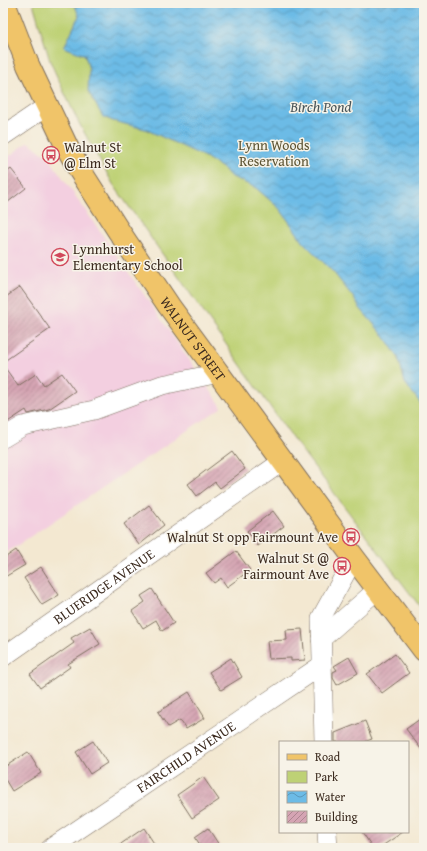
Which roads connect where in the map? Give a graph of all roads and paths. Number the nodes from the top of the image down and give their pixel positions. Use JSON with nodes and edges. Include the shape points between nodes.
{"nodes":[{"id":1,"x":4,"y":3,"type":"edge"},
{"id":2,"x":47,"y":106,"type":"junction"},
{"id":3,"x":3,"y":136,"type":"edge"},
{"id":4,"x":218,"y":373,"type":"junction"},
{"id":5,"x":3,"y":438,"type":"edge"},
{"id":6,"x":283,"y":461,"type":"junction"},
{"id":7,"x":354,"y":558,"type":"junction"},
{"id":8,"x":378,"y":589,"type":"junction"},
{"id":9,"x":321,"y":639,"type":"junction"},
{"id":10,"x":424,"y":650,"type":"edge"},
{"id":11,"x":3,"y":657,"type":"edge"},
{"id":12,"x":322,"y":665,"type":"junction"},
{"id":13,"x":324,"y":741,"type":"edge"},
{"id":14,"x":327,"y":833,"type":"edge"},
{"id":15,"x":50,"y":848,"type":"edge"},
{"id":16,"x":328,"y":848,"type":"edge"}],
"edges":[{"from":1,"to":2,"type":"main road","name":"WALNUT STREET","via":[[28,66]]},
{"from":2,"to":3,"type":"street"},
{"from":2,"to":4,"type":"main road","name":"WALNUT STREET","via":[[67,148],[114,224]]},
{"from":4,"to":5,"type":"street","via":[[162,385],[94,410],[23,426]]},
{"from":4,"to":6,"type":"main road","name":"WALNUT STREET"},
{"from":6,"to":7,"type":"main road","name":"WALNUT STREET"},
{"from":6,"to":11,"type":"street","name":"BLUERIDGE AVENUE"},
{"from":7,"to":8,"type":"main road","name":"WALNUT STREET"},
{"from":7,"to":9,"type":"street","via":[[321,618]]},
{"from":8,"to":9,"type":"street"},
{"from":8,"to":10,"type":"main road","name":"WALNUT STREET"},
{"from":9,"to":12,"type":"street"},
{"from":12,"to":13,"type":"street"},
{"from":12,"to":15,"type":"street","name":"FAIRCHILD AVENUE"},
{"from":14,"to":16,"type":"street"}]}
